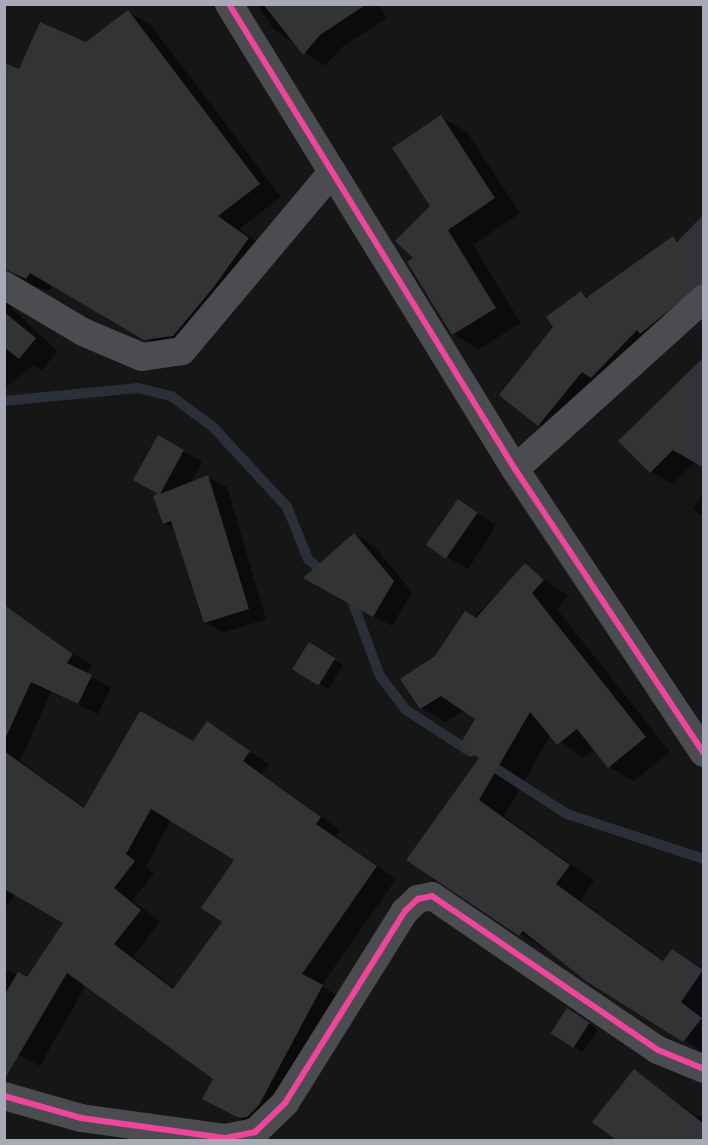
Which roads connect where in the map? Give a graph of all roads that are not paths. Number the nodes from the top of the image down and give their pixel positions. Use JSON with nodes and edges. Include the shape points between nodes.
{"nodes":[{"id":1,"x":229,"y":4,"type":"edge"},
{"id":2,"x":332,"y":172,"type":"junction"},
{"id":3,"x":4,"y":285,"type":"edge"},
{"id":4,"x":704,"y":298,"type":"edge"},
{"id":5,"x":515,"y":468,"type":"junction"},
{"id":6,"x":704,"y":753,"type":"edge"},
{"id":7,"x":704,"y":1069,"type":"edge"},
{"id":8,"x":4,"y":1096,"type":"edge"}],
"edges":[{"from":1,"to":2,"type":"street"},
{"from":2,"to":3,"type":"street","via":[[182,351],[142,357],[83,332]]},
{"from":2,"to":5,"type":"street"},
{"from":4,"to":5,"type":"street"},
{"from":5,"to":6,"type":"street"},
{"from":7,"to":8,"type":"street","via":[[658,1050],[432,896],[418,899],[405,912],[285,1103],[255,1132],[225,1138],[92,1119]]}]}
